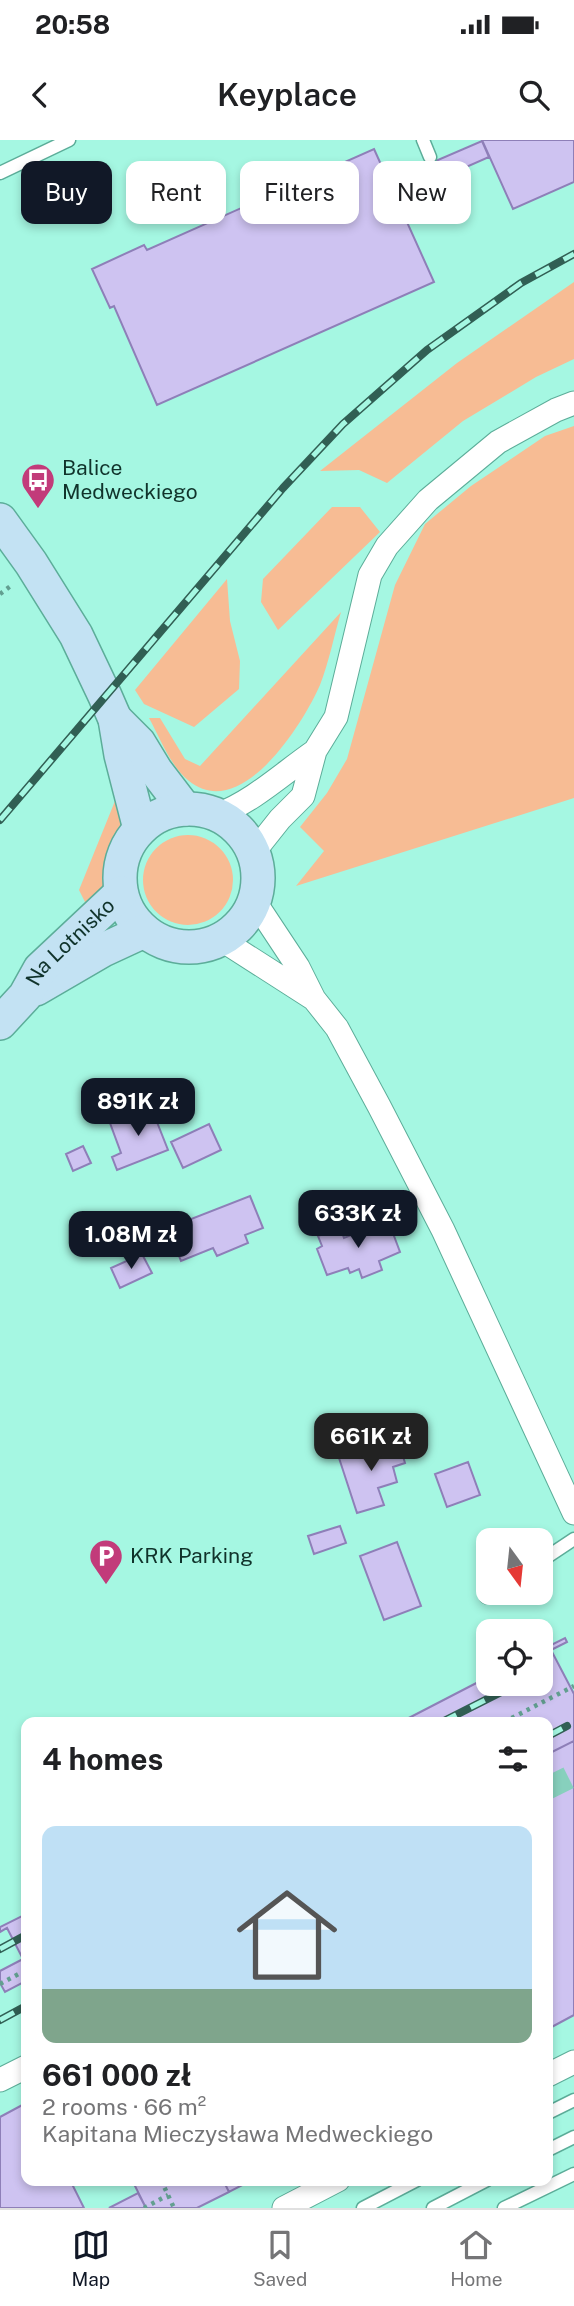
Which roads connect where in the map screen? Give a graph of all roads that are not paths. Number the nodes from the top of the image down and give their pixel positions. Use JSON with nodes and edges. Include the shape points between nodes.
{"nodes":[{"id":1,"x":69,"y":140,"type":"edge"},
{"id":2,"x":423,"y":140,"type":"edge"},
{"id":3,"x":430,"y":157,"type":"dead end"},
{"id":4,"x":0,"y":173,"type":"edge"},
{"id":5,"x":574,"y":403,"type":"edge"},
{"id":6,"x":0,"y":520,"type":"edge"},
{"id":7,"x":116,"y":719,"type":"junction"},
{"id":8,"x":315,"y":751,"type":"junction"},
{"id":9,"x":185,"y":809,"type":"junction"},
{"id":10,"x":217,"y":815,"type":"junction"},
{"id":11,"x":140,"y":829,"type":"junction"},
{"id":12,"x":253,"y":853,"type":"junction"},
{"id":13,"x":121,"y":893,"type":"junction"},
{"id":14,"x":255,"y":902,"type":"junction"},
{"id":15,"x":144,"y":931,"type":"junction"},
{"id":16,"x":222,"y":940,"type":"junction"},
{"id":17,"x":25,"y":996,"type":"junction"},
{"id":18,"x":314,"y":999,"type":"junction"},
{"id":19,"x":0,"y":1023,"type":"edge"},
{"id":20,"x":574,"y":1513,"type":"edge"},
{"id":21,"x":574,"y":1539,"type":"edge"},
{"id":22,"x":553,"y":1553,"type":"edge"},
{"id":23,"x":574,"y":2062,"type":"edge"},
{"id":24,"x":21,"y":2070,"type":"edge"},
{"id":25,"x":553,"y":2072,"type":"edge"},
{"id":26,"x":0,"y":2080,"type":"edge"},
{"id":27,"x":574,"y":2100,"type":"edge"},
{"id":28,"x":553,"y":2110,"type":"edge"},
{"id":29,"x":574,"y":2137,"type":"edge"},
{"id":30,"x":553,"y":2148,"type":"edge"},
{"id":31,"x":574,"y":2174,"type":"edge"},
{"id":32,"x":553,"y":2184,"type":"edge"},
{"id":33,"x":326,"y":2186,"type":"edge"},
{"id":34,"x":405,"y":2186,"type":"edge"},
{"id":35,"x":475,"y":2186,"type":"edge"},
{"id":36,"x":549,"y":2186,"type":"edge"},
{"id":37,"x":284,"y":2208,"type":"edge"},
{"id":38,"x":363,"y":2208,"type":"edge"},
{"id":39,"x":433,"y":2208,"type":"edge"},
{"id":40,"x":504,"y":2208,"type":"edge"}],
"edges":[{"from":1,"to":4,"type":"lane"},
{"from":2,"to":3,"type":"lane"},
{"from":5,"to":8,"type":"street","via":[[498,442],[428,500],[387,546],[370,575],[336,717]]},
{"from":6,"to":7,"type":"main road","via":[[76,635]]},
{"from":7,"to":9,"type":"main road","via":[[139,743]]},
{"from":7,"to":11,"type":"main road"},
{"from":8,"to":10,"type":"street","via":[[257,794]]},
{"from":8,"to":12,"type":"street","via":[[303,796]]},
{"from":9,"to":10,"type":"main road"},
{"from":9,"to":11,"type":"main road","via":[[168,812]]},
{"from":10,"to":12,"type":"main road","via":[[242,832]]},
{"from":11,"to":13,"type":"main road","via":[[120,870]]},
{"from":12,"to":14,"type":"main road","via":[[258,867]]},
{"from":13,"to":15,"type":"main road","via":[[129,914]]},
{"from":13,"to":17,"type":"main road","name":"Na Lotnisko","via":[[40,969]]},
{"from":14,"to":16,"type":"main road","via":[[236,930]]},
{"from":14,"to":18,"type":"street"},
{"from":15,"to":16,"type":"main road","via":[[181,947]]},
{"from":15,"to":17,"type":"main road","name":"Na Lotnisko"},
{"from":16,"to":18,"type":"street"},
{"from":17,"to":19,"type":"main road","name":"Na Lotnisko"},
{"from":18,"to":20,"type":"street","via":[[337,1028],[443,1230]]},
{"from":21,"to":22,"type":"lane"},
{"from":23,"to":25,"type":"street"},
{"from":24,"to":26,"type":"street"},
{"from":27,"to":28,"type":"lane"},
{"from":29,"to":30,"type":"lane"},
{"from":31,"to":32,"type":"lane"},
{"from":33,"to":37,"type":"street"},
{"from":34,"to":38,"type":"lane"},
{"from":35,"to":39,"type":"lane"},
{"from":36,"to":40,"type":"lane"}]}
